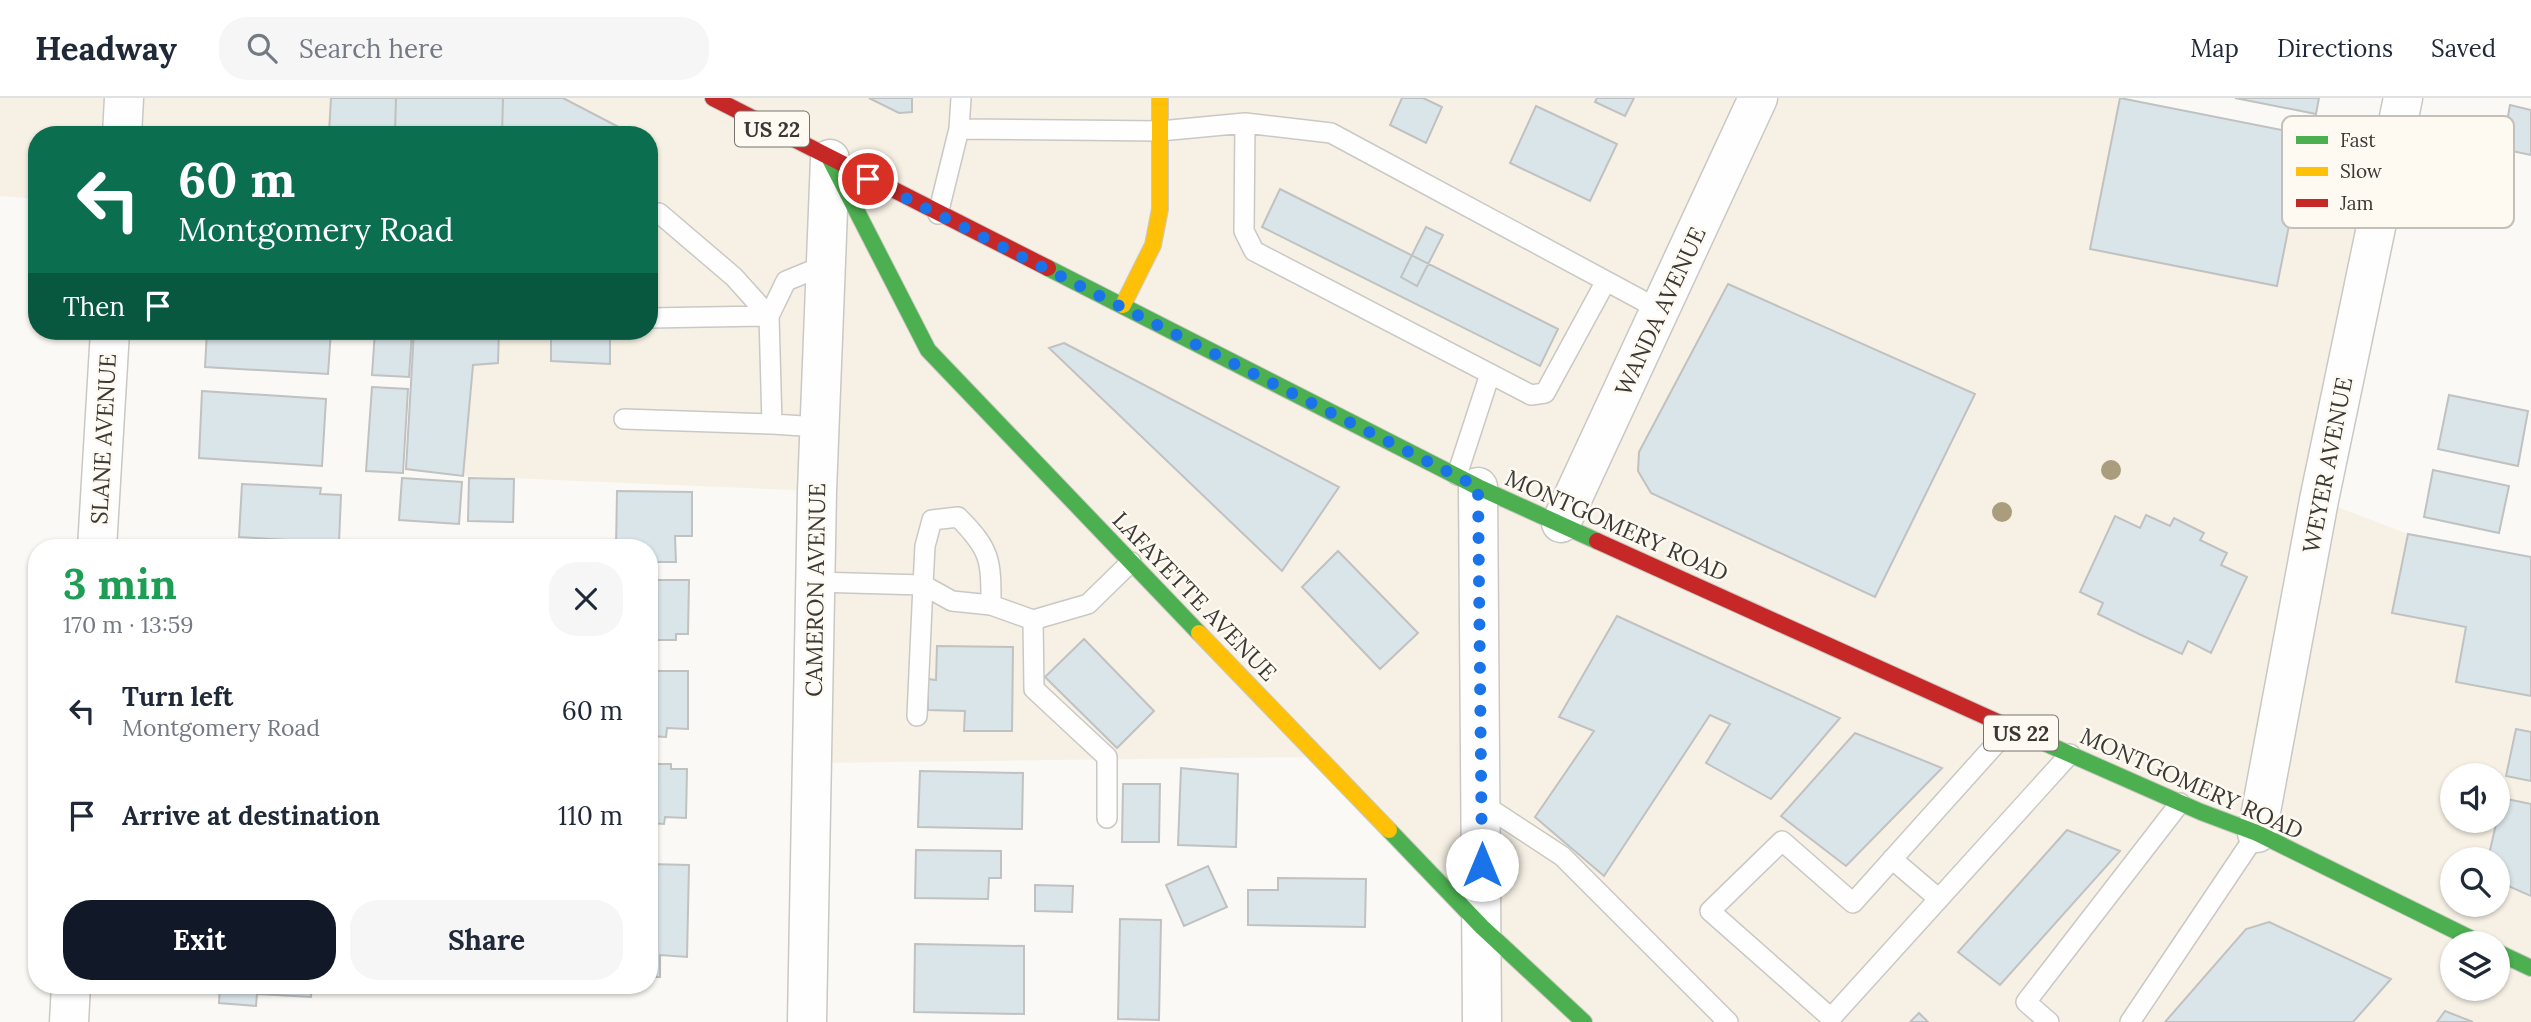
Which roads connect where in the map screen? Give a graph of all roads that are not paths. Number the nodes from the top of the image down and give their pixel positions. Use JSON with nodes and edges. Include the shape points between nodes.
{"nodes":[{"id":1,"x":124,"y":98,"type":"edge"},
{"id":2,"x":713,"y":98,"type":"edge"},
{"id":3,"x":961,"y":98,"type":"edge"},
{"id":4,"x":1160,"y":98,"type":"edge"},
{"id":5,"x":1758,"y":98,"type":"edge"},
{"id":6,"x":2403,"y":98,"type":"edge"},
{"id":7,"x":2399,"y":116,"type":"edge"},
{"id":8,"x":1245,"y":123,"type":"junction"},
{"id":9,"x":122,"y":126,"type":"edge"},
{"id":10,"x":959,"y":129,"type":"junction"},
{"id":11,"x":1160,"y":131,"type":"junction"},
{"id":12,"x":830,"y":159,"type":"junction"},
{"id":13,"x":659,"y":213,"type":"dead end"},
{"id":14,"x":938,"y":214,"type":"junction"},
{"id":15,"x":2376,"y":228,"type":"edge"},
{"id":16,"x":825,"y":265,"type":"junction"},
{"id":17,"x":1605,"y":281,"type":"junction"},
{"id":18,"x":1123,"y":305,"type":"junction"},
{"id":19,"x":1660,"y":310,"type":"junction"},
{"id":20,"x":769,"y":316,"type":"junction"},
{"id":21,"x":658,"y":318,"type":"edge"},
{"id":22,"x":109,"y":340,"type":"edge"},
{"id":23,"x":1490,"y":374,"type":"junction"},
{"id":24,"x":624,"y":419,"type":"dead end"},
{"id":25,"x":772,"y":424,"type":"junction"},
{"id":26,"x":819,"y":427,"type":"junction"},
{"id":27,"x":1467,"y":481,"type":"junction"},
{"id":28,"x":1561,"y":523,"type":"junction"},
{"id":29,"x":98,"y":539,"type":"edge"},
{"id":30,"x":1131,"y":562,"type":"junction"},
{"id":31,"x":815,"y":582,"type":"junction"},
{"id":32,"x":923,"y":585,"type":"junction"},
{"id":33,"x":991,"y":604,"type":"junction"},
{"id":34,"x":1033,"y":620,"type":"junction"},
{"id":35,"x":917,"y":716,"type":"dead end"},
{"id":36,"x":2010,"y":728,"type":"junction"},
{"id":37,"x":2070,"y":754,"type":"junction"},
{"id":38,"x":1481,"y":803,"type":"junction"},
{"id":39,"x":2180,"y":803,"type":"junction"},
{"id":40,"x":1107,"y":818,"type":"dead end"},
{"id":41,"x":2257,"y":833,"type":"junction"},
{"id":42,"x":1892,"y":859,"type":"junction"},
{"id":43,"x":1939,"y":900,"type":"junction"},
{"id":44,"x":1482,"y":927,"type":"junction"},
{"id":45,"x":2456,"y":931,"type":"edge"},
{"id":46,"x":2510,"y":958,"type":"edge"},
{"id":47,"x":2531,"y":968,"type":"edge"},
{"id":48,"x":71,"y":994,"type":"edge"},
{"id":49,"x":69,"y":1022,"type":"edge"},
{"id":50,"x":807,"y":1022,"type":"edge"},
{"id":51,"x":1482,"y":1022,"type":"edge"},
{"id":52,"x":1584,"y":1022,"type":"edge"},
{"id":53,"x":1728,"y":1022,"type":"edge"},
{"id":54,"x":2049,"y":1022,"type":"edge"},
{"id":55,"x":2130,"y":1022,"type":"edge"}],
"edges":[{"from":1,"to":9,"type":"street"},
{"from":2,"to":12,"type":"main road","name":"MONTGOMERY ROAD","number":"US 22"},
{"from":3,"to":10,"type":"lane"},
{"from":4,"to":11,"type":"main road"},
{"from":5,"to":19,"type":"street","name":"WANDA AVENUE"},
{"from":6,"to":7,"type":"street","name":"WEYER AVENUE"},
{"from":8,"to":11,"type":"lane"},
{"from":8,"to":17,"type":"lane","via":[[1331,133]]},
{"from":8,"to":23,"type":"lane","via":[[1244,231],[1254,251]]},
{"from":10,"to":11,"type":"lane"},
{"from":10,"to":14,"type":"lane"},
{"from":11,"to":18,"type":"main road","via":[[1160,209],[1153,244]]},
{"from":12,"to":14,"type":"main road","name":"MONTGOMERY ROAD","number":"US 22"},
{"from":12,"to":16,"type":"street","name":"CAMERON AVENUE"},
{"from":12,"to":30,"type":"main road","name":"LAFAYETTE AVENUE","via":[[928,350]]},
{"from":13,"to":20,"type":"lane","via":[[734,278]]},
{"from":14,"to":18,"type":"main road","name":"MONTGOMERY ROAD","number":"US 22"},
{"from":15,"to":41,"type":"street","name":"WEYER AVENUE"},
{"from":16,"to":20,"type":"lane","via":[[786,281]]},
{"from":16,"to":26,"type":"street","name":"CAMERON AVENUE"},
{"from":17,"to":19,"type":"lane"},
{"from":17,"to":23,"type":"lane","via":[[1545,393],[1531,395]]},
{"from":18,"to":27,"type":"main road","name":"MONTGOMERY ROAD","number":"US 22"},
{"from":19,"to":28,"type":"street","name":"WANDA AVENUE"},
{"from":20,"to":21,"type":"lane"},
{"from":20,"to":25,"type":"lane"},
{"from":22,"to":29,"type":"street","name":"SLANE AVENUE"},
{"from":23,"to":27,"type":"lane"},
{"from":24,"to":25,"type":"lane"},
{"from":25,"to":26,"type":"lane"},
{"from":26,"to":31,"type":"street","name":"CAMERON AVENUE"},
{"from":27,"to":28,"type":"main road","name":"MONTGOMERY ROAD","number":"US 22"},
{"from":27,"to":38,"type":"street"},
{"from":28,"to":36,"type":"main road","name":"MONTGOMERY ROAD","number":"US 22"},
{"from":30,"to":34,"type":"lane","via":[[1088,604]]},
{"from":30,"to":44,"type":"main road","name":"LAFAYETTE AVENUE"},
{"from":31,"to":32,"type":"lane"},
{"from":31,"to":50,"type":"street","name":"CAMERON AVENUE"},
{"from":32,"to":33,"type":"lane","via":[[952,601]]},
{"from":32,"to":33,"type":"lane","via":[[932,520],[958,517],[979,538],[991,564]]},
{"from":32,"to":35,"type":"lane"},
{"from":33,"to":34,"type":"lane"},
{"from":34,"to":40,"type":"lane","via":[[1034,689],[1107,757]]},
{"from":36,"to":37,"type":"main road","name":"MONTGOMERY ROAD","number":"US 22"},
{"from":36,"to":42,"type":"lane"},
{"from":37,"to":39,"type":"main road","name":"MONTGOMERY ROAD","number":"US 22"},
{"from":37,"to":43,"type":"lane"},
{"from":38,"to":44,"type":"street"},
{"from":38,"to":53,"type":"lane","via":[[1562,856]]},
{"from":39,"to":41,"type":"main road","name":"MONTGOMERY ROAD","number":"US 22"},
{"from":39,"to":54,"type":"lane","via":[[2026,1002]]},
{"from":41,"to":45,"type":"main road","name":"MONTGOMERY ROAD","number":"US 22"},
{"from":41,"to":55,"type":"lane"},
{"from":42,"to":43,"type":"lane"},
{"from":42,"to":43,"type":"lane","via":[[1853,903],[1782,841],[1710,911],[1831,1018]]},
{"from":44,"to":51,"type":"street"},
{"from":44,"to":52,"type":"main road","name":"LAFAYETTE AVENUE"},
{"from":46,"to":47,"type":"main road"},
{"from":48,"to":49,"type":"street"}]}
